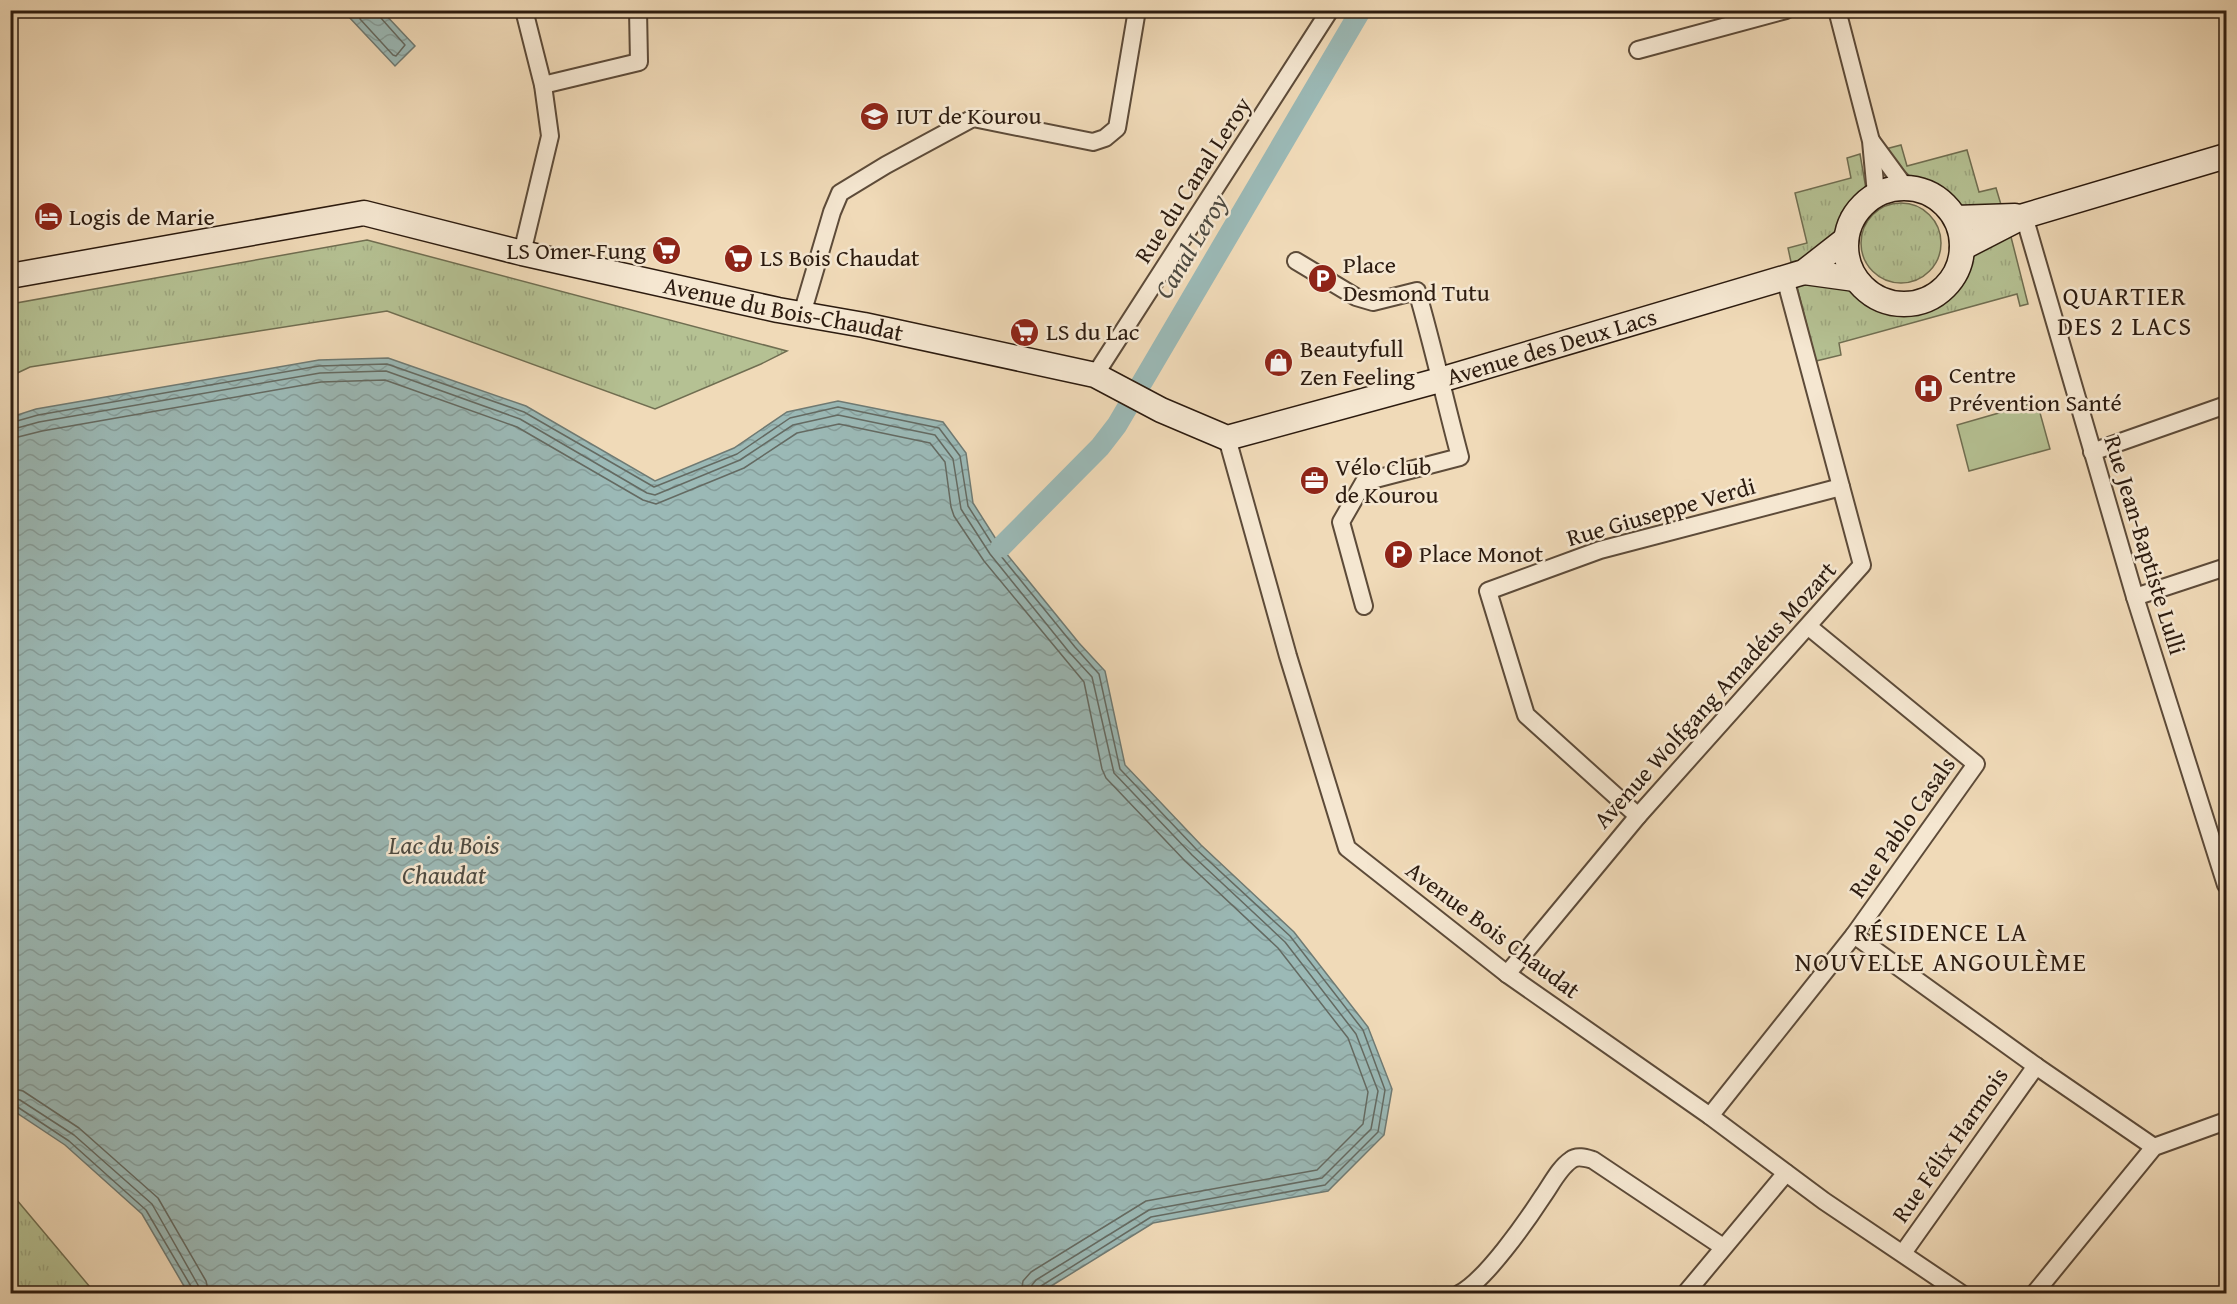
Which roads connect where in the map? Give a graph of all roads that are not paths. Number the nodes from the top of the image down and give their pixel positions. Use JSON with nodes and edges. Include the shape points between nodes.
{"nodes":[{"id":1,"x":524,"y":10,"type":"edge"},
{"id":2,"x":638,"y":10,"type":"edge"},
{"id":3,"x":1137,"y":10,"type":"edge"},
{"id":4,"x":1330,"y":10,"type":"edge"},
{"id":5,"x":1786,"y":10,"type":"edge"},
{"id":6,"x":1837,"y":10,"type":"edge"},
{"id":7,"x":1638,"y":50,"type":"dead end"},
{"id":8,"x":543,"y":85,"type":"junction"},
{"id":9,"x":1871,"y":141,"type":"junction"},
{"id":10,"x":2226,"y":156,"type":"edge"},
{"id":11,"x":1905,"y":187,"type":"junction"},
{"id":12,"x":1876,"y":194,"type":"junction"},
{"id":13,"x":2024,"y":216,"type":"junction"},
{"id":14,"x":1956,"y":218,"type":"junction"},
{"id":15,"x":1845,"y":240,"type":"junction"},
{"id":16,"x":1962,"y":248,"type":"junction"},
{"id":17,"x":522,"y":253,"type":"junction"},
{"id":18,"x":1296,"y":261,"type":"dead end"},
{"id":19,"x":1795,"y":275,"type":"junction"},
{"id":20,"x":10,"y":276,"type":"edge"},
{"id":21,"x":1855,"y":279,"type":"junction"},
{"id":22,"x":802,"y":314,"type":"junction"},
{"id":23,"x":1095,"y":375,"type":"junction"},
{"id":24,"x":1440,"y":380,"type":"junction"},
{"id":25,"x":2226,"y":405,"type":"edge"},
{"id":26,"x":1227,"y":438,"type":"junction"},
{"id":27,"x":2092,"y":452,"type":"junction"},
{"id":28,"x":1841,"y":487,"type":"junction"},
{"id":29,"x":2226,"y":567,"type":"edge"},
{"id":30,"x":2135,"y":597,"type":"junction"},
{"id":31,"x":1364,"y":606,"type":"dead end"},
{"id":32,"x":1809,"y":627,"type":"junction"},
{"id":33,"x":1638,"y":816,"type":"junction"},
{"id":34,"x":2226,"y":885,"type":"edge"},
{"id":35,"x":1854,"y":935,"type":"junction"},
{"id":36,"x":1507,"y":974,"type":"junction"},
{"id":37,"x":2036,"y":1066,"type":"junction"},
{"id":38,"x":1710,"y":1116,"type":"junction"},
{"id":39,"x":2226,"y":1121,"type":"edge"},
{"id":40,"x":2154,"y":1147,"type":"junction"},
{"id":41,"x":1786,"y":1173,"type":"junction"},
{"id":42,"x":1723,"y":1247,"type":"junction"},
{"id":43,"x":1903,"y":1253,"type":"junction"},
{"id":44,"x":1460,"y":1293,"type":"edge"},
{"id":45,"x":1685,"y":1293,"type":"edge"},
{"id":46,"x":1962,"y":1293,"type":"edge"},
{"id":47,"x":2034,"y":1293,"type":"edge"}],
"edges":[{"from":1,"to":8,"type":"street"},
{"from":2,"to":8,"type":"street","via":[[639,62]]},
{"from":3,"to":22,"type":"street","via":[[1117,128],[1093,142],[973,118],[886,165],[840,193]]},
{"from":4,"to":23,"type":"street","name":"Rue du Canal Leroy"},
{"from":5,"to":7,"type":"street"},
{"from":6,"to":9,"type":"street"},
{"from":8,"to":17,"type":"street","via":[[550,135]]},
{"from":9,"to":11,"type":"street"},
{"from":9,"to":12,"type":"street"},
{"from":10,"to":13,"type":"street"},
{"from":11,"to":12,"type":"street"},
{"from":11,"to":14,"type":"street","via":[[1935,196]]},
{"from":12,"to":15,"type":"street","via":[[1861,205]]},
{"from":13,"to":14,"type":"street"},
{"from":13,"to":16,"type":"street"},
{"from":13,"to":27,"type":"street","name":"Rue Jean-Baptiste Lulli"},
{"from":14,"to":16,"type":"street"},
{"from":15,"to":19,"type":"street","name":"Avenue des Deux Lacs"},
{"from":15,"to":21,"type":"street","via":[[1847,260]]},
{"from":16,"to":21,"type":"street","via":[[1959,266],[1950,282],[1937,295],[1920,303],[1884,302]]},
{"from":17,"to":20,"type":"street","name":"Avenue du Bois-Chaudat","via":[[364,213]]},
{"from":17,"to":22,"type":"street","name":"Avenue du Bois-Chaudat"},
{"from":18,"to":24,"type":"street","via":[[1356,297],[1373,302],[1417,291]]},
{"from":19,"to":21,"type":"street","name":"Avenue des Deux Lacs"},
{"from":19,"to":24,"type":"street","name":"Avenue des Deux Lacs"},
{"from":19,"to":28,"type":"street","name":"Avenue Wolfgang Amadéus Mozart"},
{"from":22,"to":23,"type":"street","name":"Avenue du Bois-Chaudat"},
{"from":23,"to":26,"type":"street","name":"Avenue du Bois-Chaudat","via":[[1161,410]]},
{"from":24,"to":26,"type":"street","name":"Avenue des Deux Lacs"},
{"from":24,"to":31,"type":"street","via":[[1460,457],[1364,482],[1341,522]]},
{"from":25,"to":27,"type":"street"},
{"from":26,"to":36,"type":"street","name":"Avenue Bois Chaudat","via":[[1347,848]]},
{"from":27,"to":30,"type":"street","name":"Rue Jean-Baptiste Lulli"},
{"from":28,"to":32,"type":"street","name":"Avenue Wolfgang Amadéus Mozart","via":[[1862,565]]},
{"from":28,"to":33,"type":"street","name":"Rue Giuseppe Verdi","via":[[1600,550],[1488,591],[1526,716]]},
{"from":29,"to":30,"type":"street"},
{"from":30,"to":34,"type":"street","name":"Rue Jean-Baptiste Lulli"},
{"from":32,"to":33,"type":"street","name":"Avenue Wolfgang Amadéus Mozart"},
{"from":32,"to":35,"type":"street","name":"Rue Pablo Casals","via":[[1976,764]]},
{"from":33,"to":36,"type":"street","name":"Avenue Wolfgang Amadéus Mozart"},
{"from":35,"to":37,"type":"street"},
{"from":35,"to":38,"type":"street","name":"Rue Pablo Casals"},
{"from":36,"to":38,"type":"street","name":"Avenue Bois Chaudat"},
{"from":37,"to":40,"type":"street"},
{"from":37,"to":43,"type":"street","name":"Rue Félix Harmois"},
{"from":38,"to":41,"type":"street","name":"Avenue Bois Chaudat"},
{"from":39,"to":40,"type":"street"},
{"from":40,"to":47,"type":"street"},
{"from":41,"to":42,"type":"street"},
{"from":41,"to":43,"type":"street","name":"Avenue Bois Chaudat"},
{"from":42,"to":44,"type":"street","via":[[1593,1160],[1576,1158],[1561,1170],[1475,1285]]},
{"from":42,"to":45,"type":"street"},
{"from":43,"to":46,"type":"street","name":"Avenue Bois Chaudat"}]}
